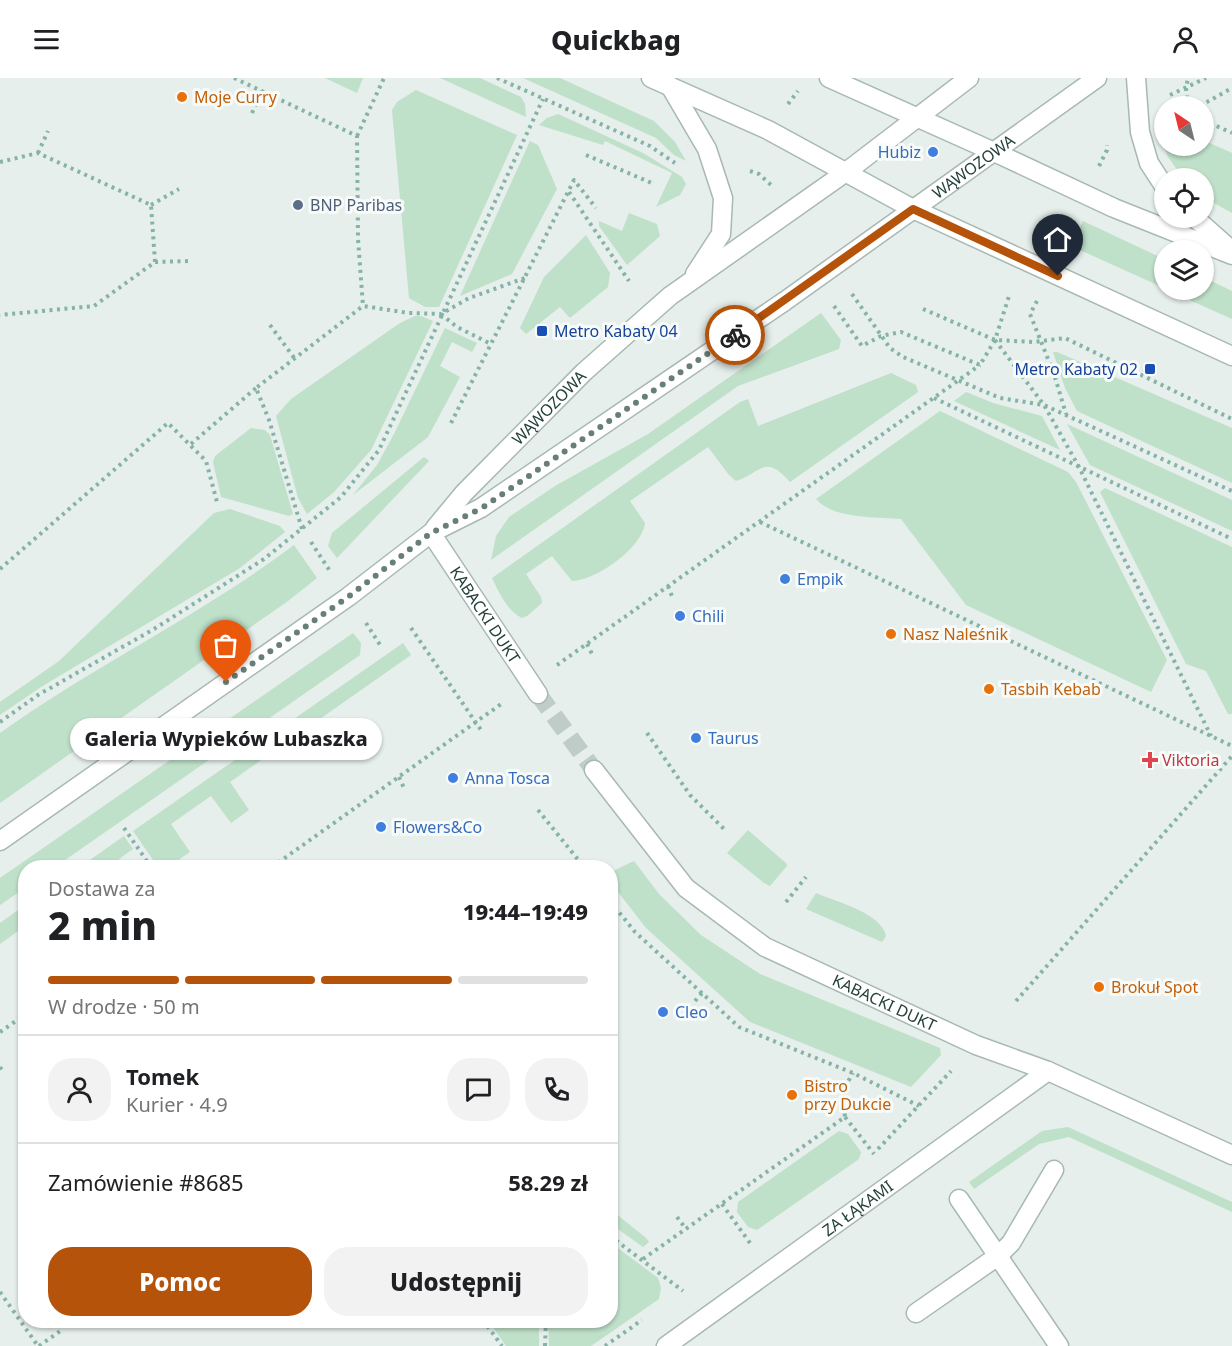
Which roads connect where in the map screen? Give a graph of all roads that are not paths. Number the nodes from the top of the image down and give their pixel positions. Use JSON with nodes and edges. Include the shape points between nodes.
{"nodes":[{"id":1,"x":651,"y":78,"type":"edge"},
{"id":2,"x":829,"y":78,"type":"edge"},
{"id":3,"x":969,"y":78,"type":"edge"},
{"id":4,"x":1097,"y":78,"type":"edge"},
{"id":5,"x":1136,"y":78,"type":"edge"},
{"id":6,"x":669,"y":86,"type":"junction"},
{"id":7,"x":916,"y":118,"type":"junction"},
{"id":8,"x":992,"y":152,"type":"junction"},
{"id":9,"x":1154,"y":171,"type":"edge"},
{"id":10,"x":846,"y":172,"type":"junction"},
{"id":11,"x":913,"y":209,"type":"junction"},
{"id":12,"x":1206,"y":228,"type":"edge"},
{"id":13,"x":1232,"y":253,"type":"edge"},
{"id":14,"x":689,"y":282,"type":"junction"},
{"id":15,"x":1232,"y":356,"type":"edge"},
{"id":16,"x":431,"y":533,"type":"junction"},
{"id":17,"x":534,"y":689,"type":"tunnel mouth"},
{"id":18,"x":594,"y":770,"type":"tunnel mouth"},
{"id":19,"x":0,"y":841,"type":"edge"},
{"id":20,"x":1048,"y":1071,"type":"junction"},
{"id":21,"x":1232,"y":1155,"type":"edge"},
{"id":22,"x":1054,"y":1170,"type":"dead end"},
{"id":23,"x":959,"y":1199,"type":"dead end"},
{"id":24,"x":998,"y":1256,"type":"junction"},
{"id":25,"x":916,"y":1313,"type":"dead end"},
{"id":26,"x":666,"y":1346,"type":"edge"},
{"id":27,"x":1059,"y":1346,"type":"edge"}],
"edges":[{"from":1,"to":6,"type":"street"},
{"from":2,"to":7,"type":"street"},
{"from":3,"to":7,"type":"street","name":"WĄWOZOWA"},
{"from":4,"to":8,"type":"street","name":"WĄWOZOWA"},
{"from":5,"to":9,"type":"street","via":[[1140,132]]},
{"from":6,"to":10,"type":"street","via":[[768,130]]},
{"from":6,"to":14,"type":"street","via":[[707,149],[723,198],[721,234]]},
{"from":7,"to":8,"type":"street"},
{"from":7,"to":10,"type":"street","name":"WĄWOZOWA"},
{"from":8,"to":11,"type":"street","name":"WĄWOZOWA"},
{"from":8,"to":13,"type":"street","via":[[1114,208]]},
{"from":10,"to":11,"type":"street"},
{"from":10,"to":14,"type":"street","name":"WĄWOZOWA"},
{"from":11,"to":15,"type":"street"},
{"from":11,"to":16,"type":"street","name":"WĄWOZOWA","via":[[482,508]]},
{"from":12,"to":13,"type":"street"},
{"from":14,"to":16,"type":"street","name":"WĄWOZOWA","via":[[584,372],[464,493]]},
{"from":16,"to":17,"type":"street","name":"KABACKI DUKT"},
{"from":16,"to":19,"type":"street","name":"WĄWOZOWA","via":[[348,597]]},
{"from":18,"to":20,"type":"street","name":"KABACKI DUKT","via":[[686,888],[765,947],[976,1045]]},
{"from":20,"to":21,"type":"street","name":"KABACKI DUKT"},
{"from":20,"to":26,"type":"street","name":"ZA ŁĄKAMI"},
{"from":22,"to":24,"type":"street","via":[[1011,1243]]},
{"from":23,"to":24,"type":"street"},
{"from":24,"to":25,"type":"street"},
{"from":24,"to":27,"type":"street"}]}
